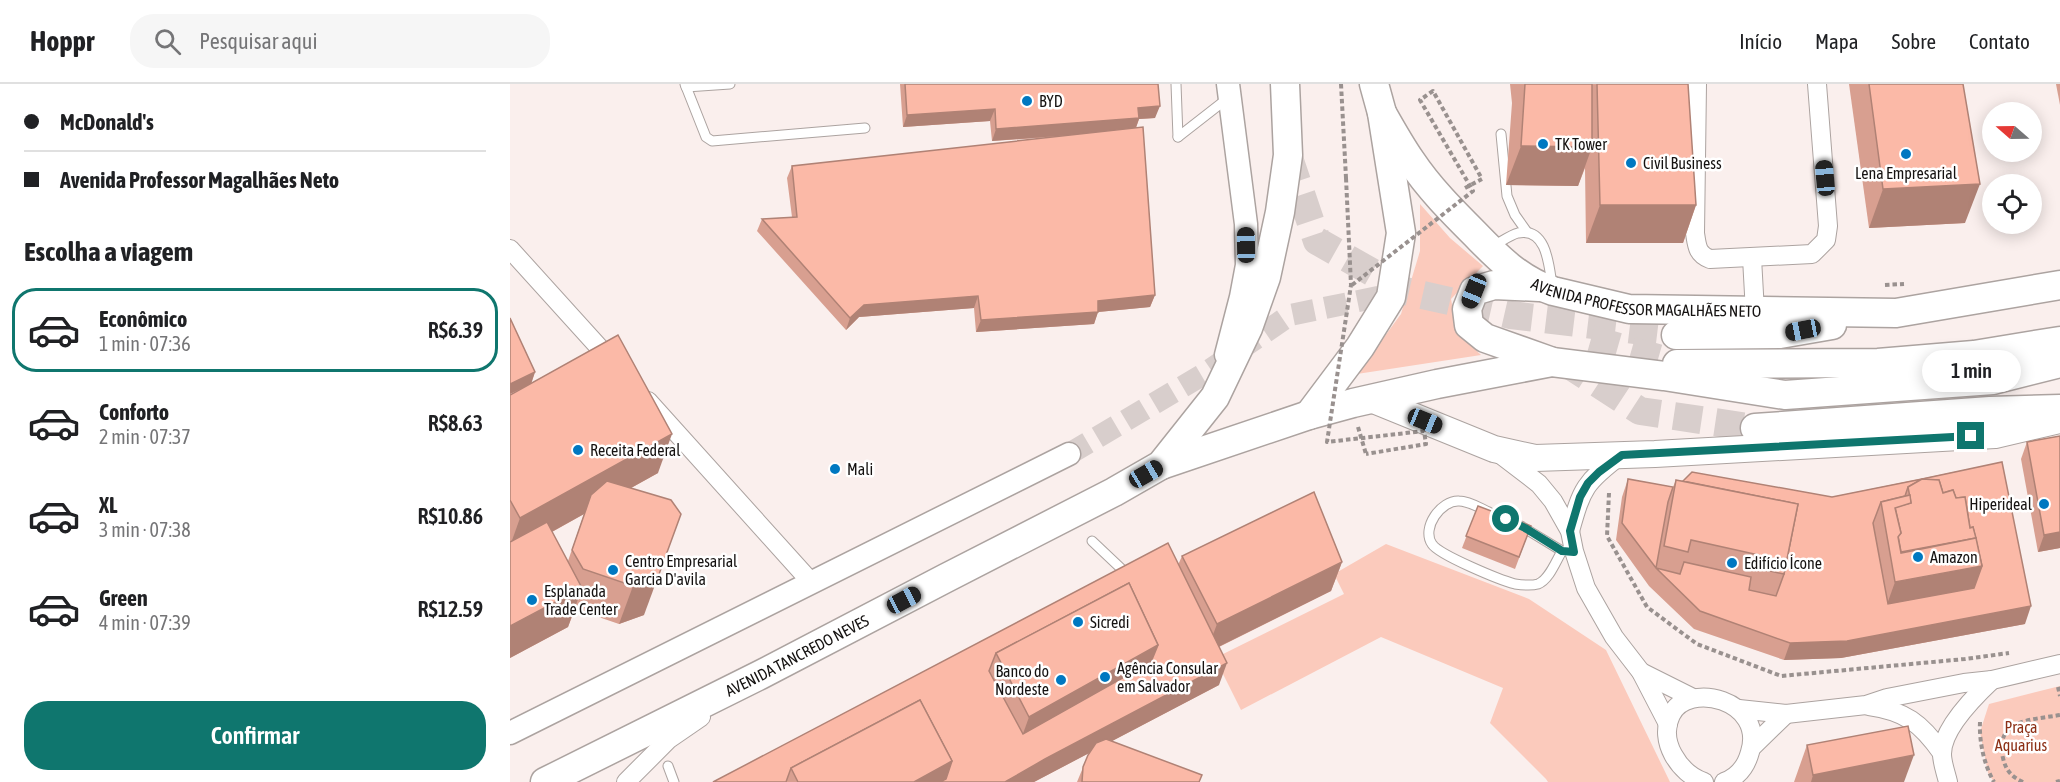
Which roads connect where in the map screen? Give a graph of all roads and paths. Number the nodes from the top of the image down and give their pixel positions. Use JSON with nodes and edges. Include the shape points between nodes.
{"nodes":[{"id":1,"x":730,"y":84,"type":"edge"},
{"id":2,"x":1176,"y":84,"type":"edge"},
{"id":3,"x":1285,"y":84,"type":"edge"},
{"id":4,"x":1341,"y":84,"type":"edge"},
{"id":5,"x":1374,"y":84,"type":"edge"},
{"id":6,"x":1697,"y":84,"type":"edge"},
{"id":7,"x":1817,"y":84,"type":"edge"},
{"id":8,"x":686,"y":85,"type":"edge"},
{"id":9,"x":1229,"y":90,"type":"edge"},
{"id":10,"x":1382,"y":113,"type":"junction"},
{"id":11,"x":865,"y":128,"type":"dead end"},
{"id":12,"x":1501,"y":134,"type":"dead end"},
{"id":13,"x":1482,"y":179,"type":"dead end"},
{"id":14,"x":1527,"y":232,"type":"junction"},
{"id":15,"x":1489,"y":248,"type":"junction"},
{"id":16,"x":510,"y":249,"type":"edge"},
{"id":17,"x":1752,"y":258,"type":"junction"},
{"id":18,"x":1351,"y":285,"type":"junction"},
{"id":19,"x":2060,"y":285,"type":"edge"},
{"id":20,"x":1547,"y":289,"type":"junction"},
{"id":21,"x":1755,"y":312,"type":"junction"},
{"id":22,"x":1896,"y":313,"type":"junction"},
{"id":23,"x":1676,"y":335,"type":"tunnel mouth"},
{"id":24,"x":2060,"y":341,"type":"edge"},
{"id":25,"x":1552,"y":362,"type":"junction"},
{"id":26,"x":1675,"y":363,"type":"tunnel mouth"},
{"id":27,"x":2060,"y":363,"type":"edge"},
{"id":28,"x":1215,"y":397,"type":"junction"},
{"id":29,"x":1371,"y":399,"type":"junction"},
{"id":30,"x":2060,"y":409,"type":"edge"},
{"id":31,"x":1309,"y":415,"type":"junction"},
{"id":32,"x":2060,"y":420,"type":"edge"},
{"id":33,"x":1755,"y":428,"type":"tunnel mouth"},
{"id":34,"x":1494,"y":450,"type":"junction"},
{"id":35,"x":1069,"y":454,"type":"tunnel mouth"},
{"id":36,"x":1366,"y":454,"type":"dead end"},
{"id":37,"x":1622,"y":455,"type":"junction"},
{"id":38,"x":1161,"y":465,"type":"junction"},
{"id":39,"x":1609,"y":491,"type":"dead end"},
{"id":40,"x":1496,"y":515,"type":"edge"},
{"id":41,"x":1515,"y":523,"type":"edge"},
{"id":42,"x":1570,"y":531,"type":"junction"},
{"id":43,"x":1092,"y":541,"type":"dead end"},
{"id":44,"x":1568,"y":551,"type":"junction"},
{"id":45,"x":1132,"y":580,"type":"edge"},
{"id":46,"x":811,"y":582,"type":"junction"},
{"id":47,"x":2018,"y":652,"type":"dead end"},
{"id":48,"x":2060,"y":664,"type":"edge"},
{"id":49,"x":1641,"y":672,"type":"junction"},
{"id":50,"x":760,"y":675,"type":"junction"},
{"id":51,"x":1992,"y":680,"type":"junction"},
{"id":52,"x":2059,"y":686,"type":"edge"},
{"id":53,"x":2047,"y":690,"type":"dead end"},
{"id":54,"x":2060,"y":696,"type":"edge"},
{"id":55,"x":1691,"y":697,"type":"junction"},
{"id":56,"x":1866,"y":705,"type":"junction"},
{"id":57,"x":1739,"y":709,"type":"junction"},
{"id":58,"x":1786,"y":714,"type":"junction"},
{"id":59,"x":2060,"y":715,"type":"edge"},
{"id":60,"x":1980,"y":717,"type":"dead end"},
{"id":61,"x":1668,"y":724,"type":"junction"},
{"id":62,"x":510,"y":733,"type":"edge"},
{"id":63,"x":1752,"y":747,"type":"junction"},
{"id":64,"x":1942,"y":753,"type":"junction"},
{"id":65,"x":668,"y":766,"type":"dead end"},
{"id":66,"x":1698,"y":781,"type":"edge"},
{"id":67,"x":1729,"y":781,"type":"edge"},
{"id":68,"x":545,"y":782,"type":"edge"},
{"id":69,"x":626,"y":782,"type":"edge"},
{"id":70,"x":675,"y":782,"type":"edge"},
{"id":71,"x":1948,"y":782,"type":"edge"},
{"id":72,"x":1994,"y":782,"type":"edge"},
{"id":73,"x":2023,"y":782,"type":"edge"}],
"edges":[{"from":1,"to":8,"type":"lane"},
{"from":2,"to":9,"type":"lane","via":[[1178,137]]},
{"from":3,"to":28,"type":"main road","name":"AVENIDA TANCREDO NEVES","via":[[1288,155],[1266,277],[1248,328]]},
{"from":4,"to":18,"type":"path","bridge":true},
{"from":5,"to":10,"type":"main road"},
{"from":6,"to":17,"type":"street","via":[[1698,249],[1710,259]]},
{"from":7,"to":17,"type":"street","via":[[1826,240],[1812,254]]},
{"from":8,"to":11,"type":"lane","via":[[706,137],[712,141]]},
{"from":9,"to":28,"type":"street","name":"AVENIDA TANCREDO NEVES","via":[[1246,224],[1247,265]]},
{"from":10,"to":15,"type":"main road","name":"AVENIDA PROFESSOR MAGALHÃES NETO","via":[[1411,161]]},
{"from":10,"to":31,"type":"main road","via":[[1401,233],[1391,297],[1360,347]]},
{"from":12,"to":14,"type":"lane","via":[[1507,196]]},
{"from":13,"to":18,"type":"path","bridge":true,"via":[[1433,91],[1420,100],[1473,191]]},
{"from":14,"to":15,"type":"lane"},
{"from":14,"to":20,"type":"lane","via":[[1542,243],[1548,258]]},
{"from":15,"to":20,"type":"main road","name":"AVENIDA PROFESSOR MAGALHÃES NETO","via":[[1518,274]]},
{"from":16,"to":46,"type":"street"},
{"from":17,"to":21,"type":"street"},
{"from":18,"to":36,"type":"path","bridge":true,"via":[[1327,442],[1424,431],[1426,444]]},
{"from":19,"to":22,"type":"main road","name":"AVENIDA PROFESSOR MAGALHÃES NETO"},
{"from":20,"to":21,"type":"main road","name":"AVENIDA PROFESSOR MAGALHÃES NETO","via":[[1629,309]]},
{"from":20,"to":25,"type":"main road","via":[[1494,285],[1474,291],[1467,309],[1469,325],[1485,338]]},
{"from":21,"to":22,"type":"main road","name":"AVENIDA PROFESSOR MAGALHÃES NETO"},
{"from":22,"to":23,"type":"main road","via":[[1780,334]]},
{"from":24,"to":26,"type":"main road","via":[[1974,355],[1878,363]]},
{"from":25,"to":27,"type":"main road","via":[[1785,395],[1993,380]]},
{"from":25,"to":29,"type":"main road"},
{"from":28,"to":38,"type":"main road","name":"AVENIDA TANCREDO NEVES"},
{"from":29,"to":31,"type":"main road"},
{"from":29,"to":34,"type":"main road"},
{"from":30,"to":33,"type":"main road"},
{"from":31,"to":38,"type":"main road"},
{"from":32,"to":37,"type":"main road","via":[[1995,435]]},
{"from":34,"to":37,"type":"main road","via":[[1535,458]]},
{"from":34,"to":42,"type":"street","via":[[1539,484]]},
{"from":35,"to":46,"type":"street"},
{"from":37,"to":42,"type":"street","via":[[1588,483]]},
{"from":38,"to":50,"type":"main road","name":"AVENIDA TANCREDO NEVES"},
{"from":39,"to":47,"type":"path","via":[[1606,536],[1647,608],[1698,644],[1781,676]]},
{"from":40,"to":44,"type":"lane","via":[[1457,500],[1440,508],[1428,534],[1432,544],[1457,560],[1527,585],[1539,584]]},
{"from":41,"to":44,"type":"lane"},
{"from":42,"to":44,"type":"street"},
{"from":43,"to":45,"type":"lane"},
{"from":44,"to":49,"type":"street","via":[[1597,609]]},
{"from":46,"to":62,"type":"street"},
{"from":48,"to":51,"type":"street"},
{"from":49,"to":55,"type":"street"},
{"from":49,"to":61,"type":"street"},
{"from":50,"to":68,"type":"main road","name":"AVENIDA TANCREDO NEVES"},
{"from":50,"to":69,"type":"street","via":[[669,739]]},
{"from":51,"to":56,"type":"street"},
{"from":51,"to":64,"type":"street","via":[[1961,712]]},
{"from":52,"to":53,"type":"path"},
{"from":52,"to":54,"type":"path"},
{"from":55,"to":57,"type":"street","via":[[1723,701]]},
{"from":55,"to":61,"type":"street","via":[[1671,713]]},
{"from":56,"to":58,"type":"street"},
{"from":56,"to":64,"type":"street","via":[[1888,708],[1909,717],[1927,732]]},
{"from":57,"to":58,"type":"street"},
{"from":57,"to":63,"type":"street","via":[[1748,718],[1753,732]]},
{"from":58,"to":63,"type":"street"},
{"from":59,"to":73,"type":"path","via":[[2007,728],[2002,738],[2005,766],[2013,778]]},
{"from":60,"to":72,"type":"path","via":[[1988,772]]},
{"from":61,"to":66,"type":"street","via":[[1668,741],[1674,757]]},
{"from":63,"to":67,"type":"street","via":[[1741,771]]},
{"from":64,"to":71,"type":"street"},
{"from":65,"to":70,"type":"lane"}]}
